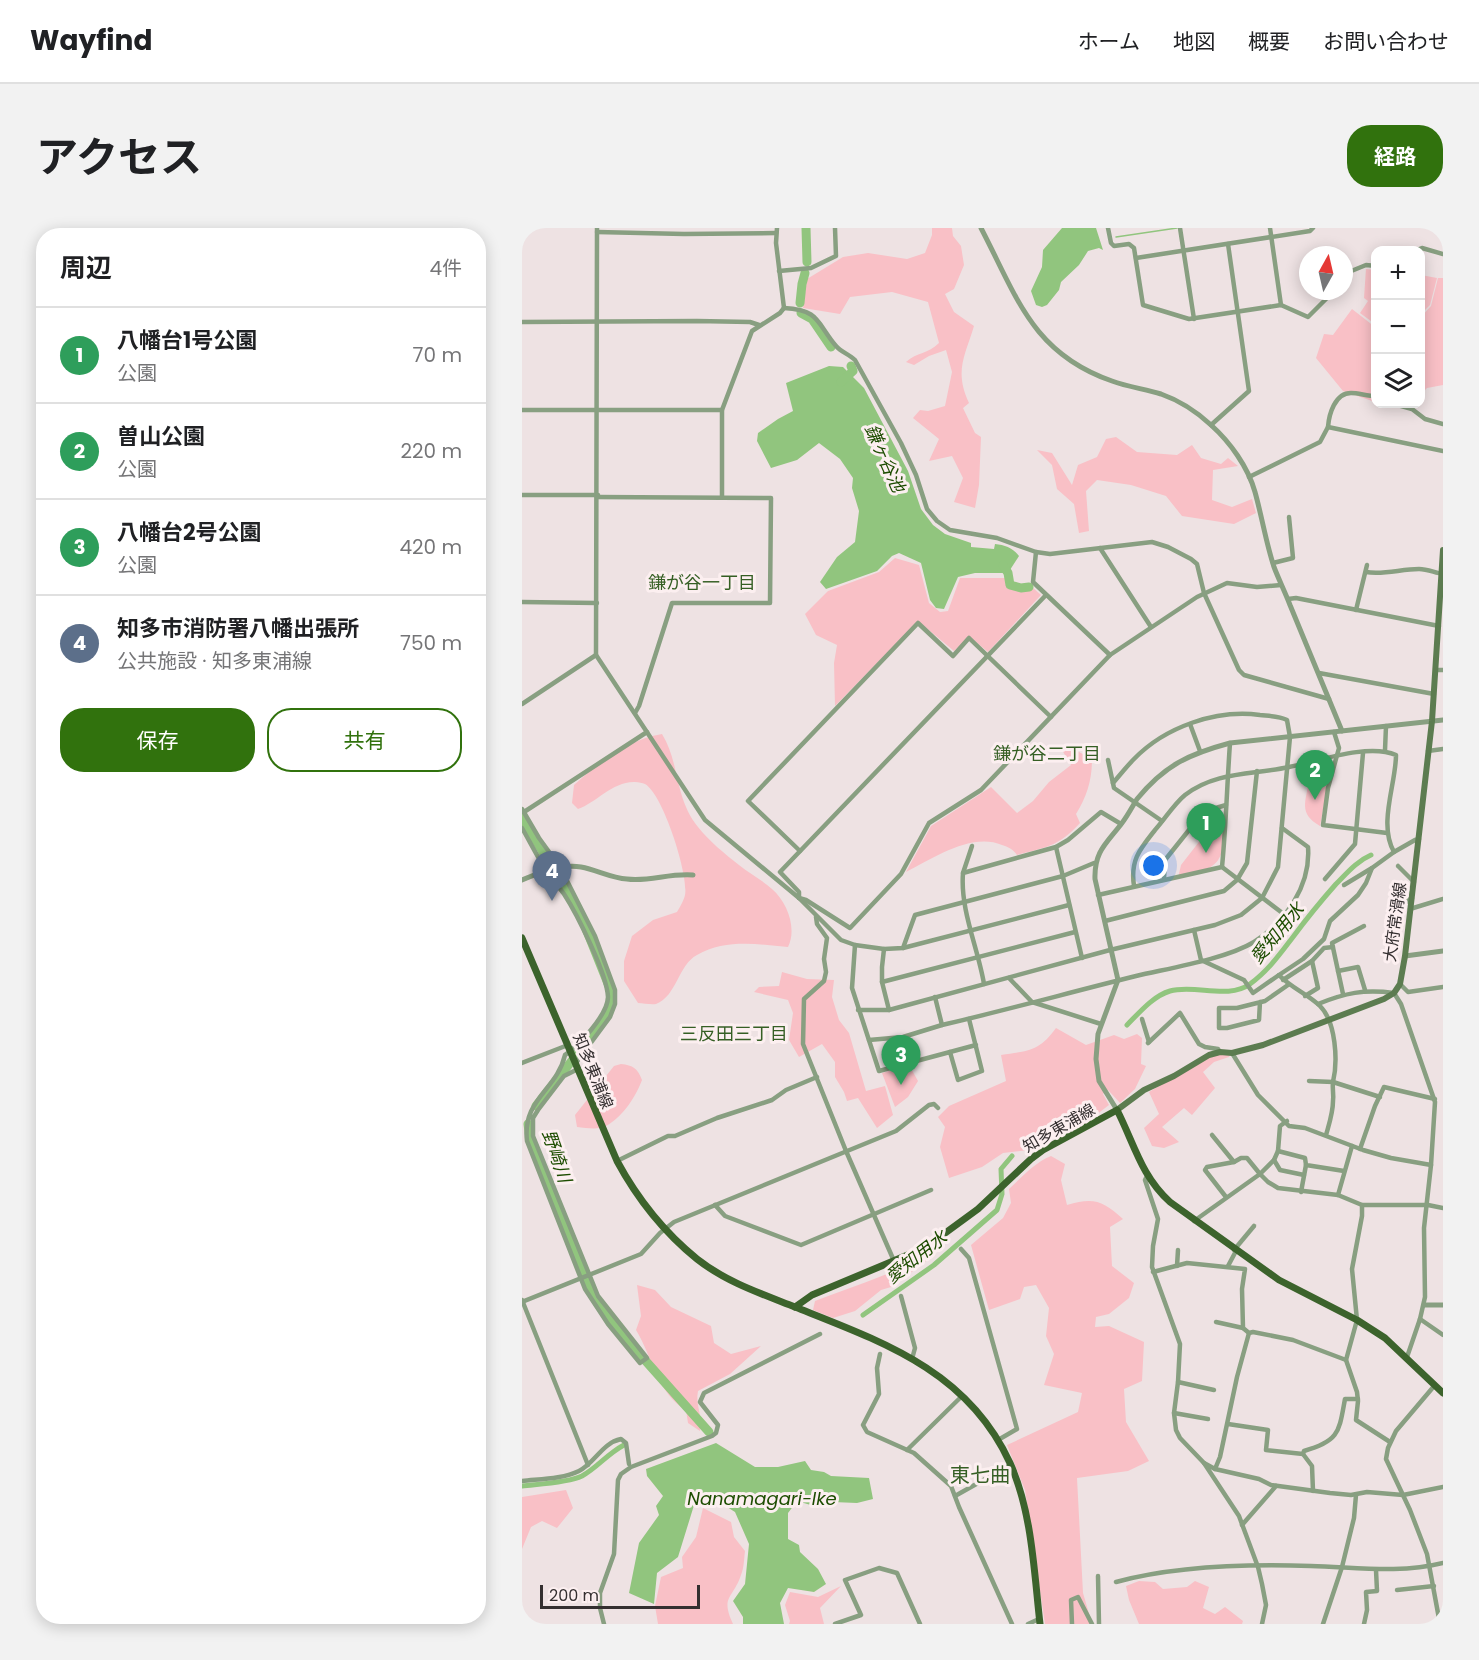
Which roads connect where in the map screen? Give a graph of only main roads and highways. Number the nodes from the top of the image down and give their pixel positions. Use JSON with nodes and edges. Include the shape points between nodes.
{"nodes":[{"id":1,"x":1443,"y":550,"type":"edge"},
{"id":2,"x":1442,"y":574,"type":"edge"},
{"id":3,"x":1439,"y":670,"type":"edge"},
{"id":4,"x":522,"y":938,"type":"edge"},
{"id":5,"x":1117,"y":1110,"type":"junction"},
{"id":6,"x":795,"y":1307,"type":"junction"},
{"id":7,"x":1443,"y":1393,"type":"edge"},
{"id":8,"x":1040,"y":1621,"type":"edge"}],
"edges":[{"from":1,"to":2,"type":"main road","name":"大府常滑線"},
{"from":2,"to":3,"type":"main road","name":"大府常滑線"},
{"from":3,"to":5,"type":"main road","name":"大府常滑線","via":[[1405,956],[1400,984],[1394,993],[1263,1045],[1209,1055],[1144,1090]]},
{"from":4,"to":6,"type":"main road","name":"知多東浦線","via":[[616,1161],[636,1194],[698,1260],[721,1275]]},
{"from":5,"to":6,"type":"main road","name":"知多東浦線","via":[[1043,1150],[958,1225],[922,1248],[821,1291]]},
{"from":5,"to":7,"type":"main road","name":"知多東浦線","via":[[1147,1176],[1162,1196],[1279,1280],[1385,1338]]},
{"from":6,"to":8,"type":"main road","name":"知多東浦線","via":[[887,1344],[927,1367],[963,1396],[998,1440],[1018,1486],[1027,1522]]}]}
